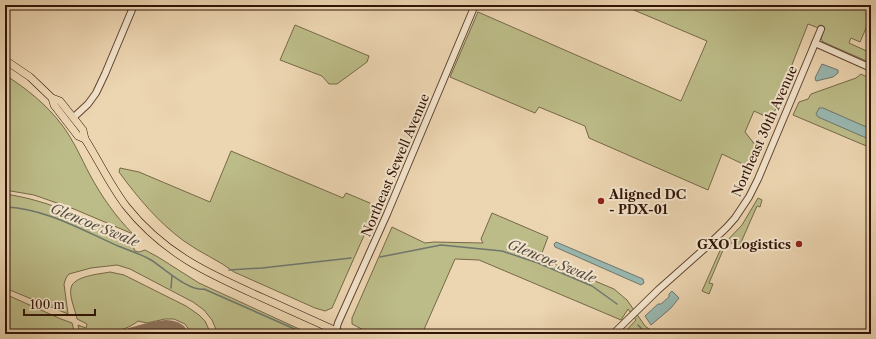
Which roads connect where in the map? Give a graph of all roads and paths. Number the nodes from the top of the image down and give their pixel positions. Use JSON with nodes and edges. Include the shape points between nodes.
{"nodes":[{"id":1,"x":134,"y":5,"type":"edge"},
{"id":2,"x":475,"y":5,"type":"edge"},
{"id":3,"x":820,"y":29,"type":"dead end"},
{"id":4,"x":815,"y":43,"type":"junction"},
{"id":5,"x":5,"y":60,"type":"edge"},
{"id":6,"x":871,"y":68,"type":"edge"},
{"id":7,"x":52,"y":98,"type":"junction"},
{"id":8,"x":74,"y":117,"type":"junction"},
{"id":9,"x":85,"y":139,"type":"junction"},
{"id":10,"x":335,"y":332,"type":"edge"},
{"id":11,"x":343,"y":334,"type":"edge"},
{"id":12,"x":613,"y":334,"type":"edge"}],
"edges":[{"from":1,"to":8,"type":"street","via":[[92,99]]},
{"from":2,"to":10,"type":"street","name":"Northeast Sewell Avenue"},
{"from":3,"to":4,"type":"street","name":"Northeast 30th Avenue"},
{"from":4,"to":6,"type":"street"},
{"from":4,"to":12,"type":"street","name":"Northeast 30th Avenue","via":[[752,191],[734,218],[714,241]]},
{"from":5,"to":7,"type":"main road","via":[[30,77]]},
{"from":7,"to":8,"type":"main road","via":[[60,101]]},
{"from":7,"to":9,"type":"main road","via":[[54,105],[78,136]]},
{"from":8,"to":9,"type":"main road","via":[[84,130]]},
{"from":9,"to":10,"type":"main road","via":[[126,206],[143,226],[174,252],[214,276]]},
{"from":10,"to":11,"type":"main road"}]}
